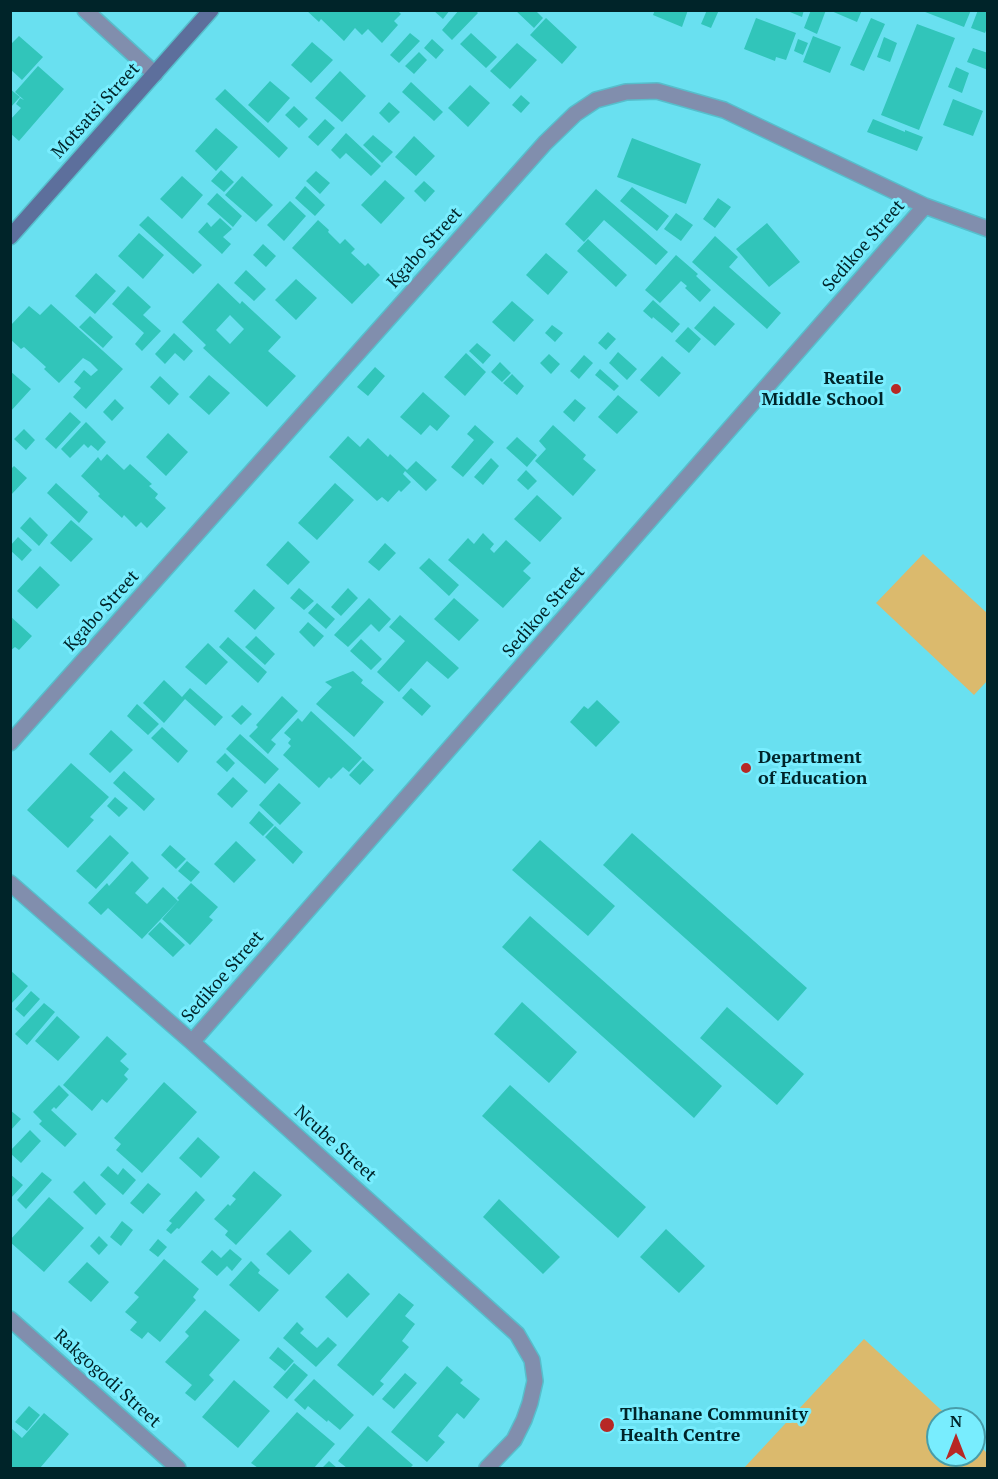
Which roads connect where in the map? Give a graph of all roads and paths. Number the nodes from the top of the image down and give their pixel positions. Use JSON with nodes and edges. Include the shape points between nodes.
{"nodes":[{"id":1,"x":85,"y":10,"type":"edge"},
{"id":2,"x":211,"y":10,"type":"edge"},
{"id":3,"x":155,"y":74,"type":"junction"},
{"id":4,"x":925,"y":206,"type":"junction"},
{"id":5,"x":987,"y":229,"type":"edge"},
{"id":6,"x":10,"y":237,"type":"edge"},
{"id":7,"x":10,"y":744,"type":"edge"},
{"id":8,"x":10,"y":883,"type":"edge"},
{"id":9,"x":192,"y":1042,"type":"junction"},
{"id":10,"x":10,"y":1319,"type":"edge"},
{"id":11,"x":178,"y":1468,"type":"edge"},
{"id":12,"x":488,"y":1468,"type":"edge"}],
"edges":[{"from":1,"to":3,"type":"street"},
{"from":2,"to":3,"type":"street","name":"Motsatsi Street"},
{"from":3,"to":6,"type":"street","name":"Motsatsi Street"},
{"from":4,"to":5,"type":"street","name":"Kgabo Street"},
{"from":4,"to":7,"type":"street","name":"Kgabo Street","via":[[724,110],[657,91],[626,92],[596,100],[545,142]]},
{"from":4,"to":9,"type":"street","name":"Sedikoe Street"},
{"from":8,"to":9,"type":"street","name":"Ncube Street"},
{"from":9,"to":12,"type":"street","name":"Ncube Street","via":[[518,1334],[532,1360],[535,1381],[514,1440]]},
{"from":10,"to":11,"type":"street","name":"Rakgogodi Street"}]}
